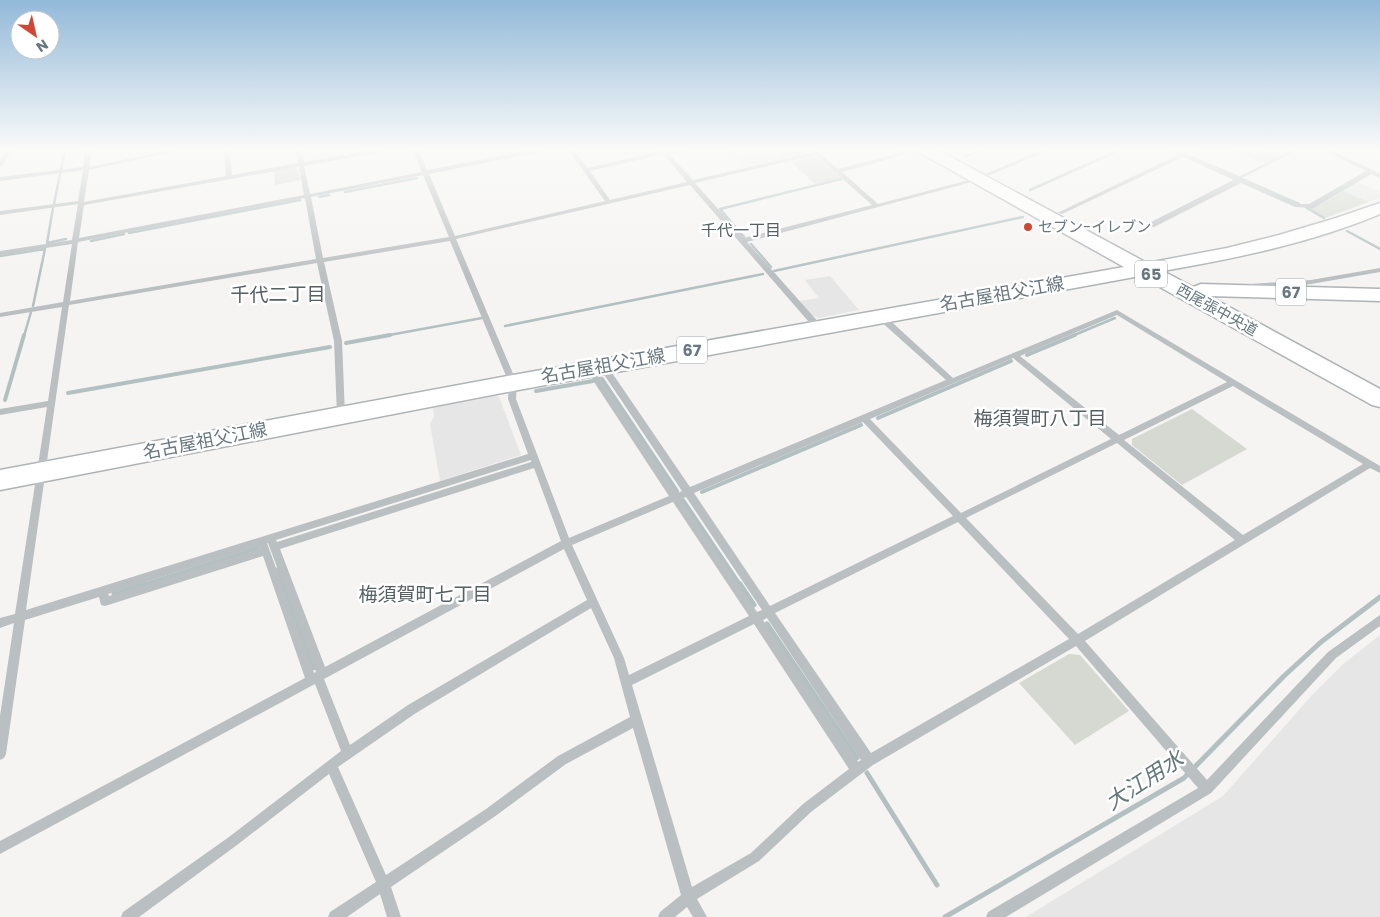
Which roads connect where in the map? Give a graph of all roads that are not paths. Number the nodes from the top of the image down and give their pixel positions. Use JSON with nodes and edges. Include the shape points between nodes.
{"nodes":[{"id":1,"x":83,"y":191,"type":"edge"},
{"id":2,"x":150,"y":191,"type":"edge"},
{"id":3,"x":307,"y":191,"type":"edge"},
{"id":4,"x":335,"y":191,"type":"edge"},
{"id":5,"x":434,"y":191,"type":"edge"},
{"id":6,"x":601,"y":191,"type":"edge"},
{"id":7,"x":655,"y":191,"type":"edge"},
{"id":8,"x":699,"y":191,"type":"edge"},
{"id":9,"x":861,"y":191,"type":"edge"},
{"id":10,"x":934,"y":191,"type":"edge"},
{"id":11,"x":1009,"y":191,"type":"edge"},
{"id":12,"x":1013,"y":191,"type":"edge"},
{"id":13,"x":1107,"y":191,"type":"edge"},
{"id":14,"x":1222,"y":191,"type":"edge"},
{"id":15,"x":1263,"y":191,"type":"edge"},
{"id":16,"x":1336,"y":191,"type":"edge"},
{"id":17,"x":308,"y":196,"type":"junction"},
{"id":18,"x":609,"y":202,"type":"junction"},
{"id":19,"x":81,"y":203,"type":"junction"},
{"id":20,"x":878,"y":206,"type":"junction"},
{"id":21,"x":1380,"y":208,"type":"edge"},
{"id":22,"x":0,"y":213,"type":"edge"},
{"id":23,"x":1060,"y":213,"type":"junction"},
{"id":24,"x":1152,"y":226,"type":"dead end"},
{"id":25,"x":454,"y":238,"type":"junction"},
{"id":26,"x":76,"y":241,"type":"junction"},
{"id":27,"x":742,"y":241,"type":"junction"},
{"id":28,"x":0,"y":253,"type":"edge"},
{"id":29,"x":320,"y":260,"type":"junction"},
{"id":30,"x":1149,"y":268,"type":"junction"},
{"id":31,"x":1380,"y":270,"type":"edge"},
{"id":32,"x":1201,"y":290,"type":"junction"},
{"id":33,"x":1255,"y":292,"type":"junction"},
{"id":34,"x":1380,"y":295,"type":"edge"},
{"id":35,"x":66,"y":304,"type":"junction"},
{"id":36,"x":0,"y":315,"type":"edge"},
{"id":37,"x":880,"y":316,"type":"junction"},
{"id":38,"x":818,"y":327,"type":"junction"},
{"id":39,"x":1014,"y":355,"type":"junction"},
{"id":40,"x":603,"y":366,"type":"junction"},
{"id":41,"x":952,"y":381,"type":"junction"},
{"id":42,"x":513,"y":382,"type":"junction"},
{"id":43,"x":1234,"y":382,"type":"junction"},
{"id":44,"x":1380,"y":388,"type":"edge"},
{"id":45,"x":1380,"y":399,"type":"edge"},
{"id":46,"x":52,"y":403,"type":"junction"},
{"id":47,"x":0,"y":404,"type":"edge"},
{"id":48,"x":0,"y":408,"type":"edge"},
{"id":49,"x":0,"y":412,"type":"edge"},
{"id":50,"x":341,"y":415,"type":"junction"},
{"id":51,"x":864,"y":418,"type":"junction"},
{"id":52,"x":1118,"y":439,"type":"junction"},
{"id":53,"x":535,"y":460,"type":"junction"},
{"id":54,"x":1370,"y":464,"type":"junction"},
{"id":55,"x":1380,"y":470,"type":"edge"},
{"id":56,"x":41,"y":472,"type":"junction"},
{"id":57,"x":0,"y":480,"type":"edge"},
{"id":58,"x":688,"y":493,"type":"junction"},
{"id":59,"x":676,"y":498,"type":"junction"},
{"id":60,"x":959,"y":517,"type":"junction"},
{"id":61,"x":1242,"y":540,"type":"junction"},
{"id":62,"x":566,"y":543,"type":"junction"},
{"id":63,"x":268,"y":544,"type":"junction"},
{"id":64,"x":593,"y":602,"type":"junction"},
{"id":65,"x":768,"y":611,"type":"junction"},
{"id":66,"x":21,"y":616,"type":"junction"},
{"id":67,"x":755,"y":617,"type":"junction"},
{"id":68,"x":1380,"y":620,"type":"edge"},
{"id":69,"x":0,"y":622,"type":"edge"},
{"id":70,"x":1077,"y":640,"type":"junction"},
{"id":71,"x":317,"y":677,"type":"junction"},
{"id":72,"x":626,"y":682,"type":"junction"},
{"id":73,"x":637,"y":720,"type":"junction"},
{"id":74,"x":348,"y":753,"type":"junction"},
{"id":75,"x":0,"y":754,"type":"edge"},
{"id":76,"x":869,"y":761,"type":"junction"},
{"id":77,"x":332,"y":765,"type":"junction"},
{"id":78,"x":1187,"y":765,"type":"joint"},
{"id":79,"x":857,"y":770,"type":"junction"},
{"id":80,"x":1207,"y":789,"type":"junction"},
{"id":81,"x":0,"y":848,"type":"edge"},
{"id":82,"x":384,"y":885,"type":"junction"},
{"id":83,"x":688,"y":896,"type":"junction"},
{"id":84,"x":128,"y":917,"type":"edge"},
{"id":85,"x":336,"y":917,"type":"edge"},
{"id":86,"x":394,"y":917,"type":"edge"},
{"id":87,"x":665,"y":917,"type":"edge"},
{"id":88,"x":700,"y":917,"type":"edge"},
{"id":89,"x":994,"y":917,"type":"edge"}],
"edges":[{"from":1,"to":19,"type":"street"},
{"from":2,"to":19,"type":"street"},
{"from":3,"to":17,"type":"street"},
{"from":4,"to":17,"type":"street"},
{"from":5,"to":25,"type":"street"},
{"from":6,"to":18,"type":"street"},
{"from":7,"to":18,"type":"street"},
{"from":8,"to":27,"type":"street"},
{"from":9,"to":20,"type":"street"},
{"from":10,"to":20,"type":"street"},
{"from":11,"to":30,"type":"main road","name":"西尾張中央道","number":"65"},
{"from":12,"to":23,"type":"main road","name":"西尾張中央道","number":"65"},
{"from":13,"to":23,"type":"street"},
{"from":14,"to":24,"type":"street"},
{"from":15,"to":16,"type":"street","via":[[1297,206],[1310,206]]},
{"from":17,"to":26,"type":"street"},
{"from":17,"to":29,"type":"street"},
{"from":18,"to":25,"type":"street"},
{"from":19,"to":22,"type":"street"},
{"from":19,"to":26,"type":"street"},
{"from":20,"to":27,"type":"street"},
{"from":21,"to":30,"type":"main road","name":"名古屋祖父江線","number":"67","via":[[1286,239]]},
{"from":23,"to":30,"type":"main road","name":"西尾張中央道","number":"65"},
{"from":25,"to":29,"type":"street"},
{"from":25,"to":42,"type":"street"},
{"from":26,"to":28,"type":"street"},
{"from":26,"to":35,"type":"street"},
{"from":27,"to":38,"type":"street"},
{"from":29,"to":35,"type":"street"},
{"from":29,"to":50,"type":"street","via":[[338,341]]},
{"from":30,"to":32,"type":"main road","name":"西尾張中央道","number":"65"},
{"from":30,"to":37,"type":"main road","name":"名古屋祖父江線","number":"67"},
{"from":30,"to":45,"type":"main road","name":"西尾張中央道","number":"65"},
{"from":31,"to":33,"type":"street","via":[[1311,282],[1250,286]]},
{"from":32,"to":33,"type":"main road","number":"67"},
{"from":32,"to":44,"type":"main road","name":"西尾張中央道","number":"65"},
{"from":33,"to":34,"type":"main road","number":"67"},
{"from":35,"to":36,"type":"street"},
{"from":35,"to":46,"type":"street"},
{"from":37,"to":38,"type":"main road","name":"名古屋祖父江線","number":"67"},
{"from":37,"to":41,"type":"street"},
{"from":38,"to":40,"type":"main road","name":"名古屋祖父江線","number":"67"},
{"from":39,"to":41,"type":"street"},
{"from":39,"to":43,"type":"street","via":[[1117,312]]},
{"from":39,"to":52,"type":"street"},
{"from":40,"to":42,"type":"main road","name":"名古屋祖父江線","number":"67"},
{"from":40,"to":58,"type":"street"},
{"from":40,"to":59,"type":"street","via":[[596,379]]},
{"from":41,"to":51,"type":"street"},
{"from":42,"to":50,"type":"main road","name":"名古屋祖父江線","number":"67"},
{"from":42,"to":53,"type":"street","via":[[512,399]]},
{"from":43,"to":52,"type":"street"},
{"from":43,"to":54,"type":"street"},
{"from":46,"to":49,"type":"street"},
{"from":46,"to":56,"type":"street"},
{"from":47,"to":48,"type":"street"},
{"from":50,"to":56,"type":"main road","name":"名古屋祖父江線","number":"67"},
{"from":51,"to":58,"type":"street"},
{"from":51,"to":60,"type":"street"},
{"from":52,"to":60,"type":"street"},
{"from":52,"to":61,"type":"street"},
{"from":53,"to":62,"type":"street"},
{"from":53,"to":63,"type":"street"},
{"from":54,"to":55,"type":"street"},
{"from":54,"to":61,"type":"street"},
{"from":56,"to":57,"type":"main road","name":"名古屋祖父江線","number":"67"},
{"from":56,"to":66,"type":"street"},
{"from":58,"to":59,"type":"street"},
{"from":58,"to":65,"type":"street"},
{"from":59,"to":62,"type":"street"},
{"from":59,"to":67,"type":"street"},
{"from":60,"to":65,"type":"street"},
{"from":60,"to":70,"type":"street"},
{"from":61,"to":70,"type":"street"},
{"from":62,"to":64,"type":"street"},
{"from":62,"to":71,"type":"street"},
{"from":63,"to":66,"type":"street","via":[[105,602],[102,590]]},
{"from":63,"to":71,"type":"street"},
{"from":64,"to":72,"type":"street","via":[[619,658]]},
{"from":64,"to":74,"type":"street","via":[[412,709]]},
{"from":65,"to":67,"type":"street"},
{"from":65,"to":76,"type":"street"},
{"from":66,"to":69,"type":"street"},
{"from":66,"to":75,"type":"street"},
{"from":67,"to":72,"type":"street"},
{"from":67,"to":79,"type":"street"},
{"from":68,"to":80,"type":"street","via":[[1332,655]]},
{"from":70,"to":76,"type":"street"},
{"from":70,"to":78,"type":"street"},
{"from":71,"to":74,"type":"street"},
{"from":71,"to":81,"type":"street"},
{"from":72,"to":73,"type":"street"},
{"from":73,"to":82,"type":"street","via":[[562,760]]},
{"from":73,"to":83,"type":"street"},
{"from":74,"to":77,"type":"street"},
{"from":76,"to":79,"type":"street"},
{"from":77,"to":82,"type":"street"},
{"from":77,"to":84,"type":"street"},
{"from":78,"to":80,"type":"street"},
{"from":79,"to":83,"type":"street","via":[[807,808],[755,856]]},
{"from":80,"to":89,"type":"street"},
{"from":82,"to":85,"type":"street"},
{"from":82,"to":86,"type":"street"},
{"from":83,"to":87,"type":"street"},
{"from":83,"to":88,"type":"street"}]}
